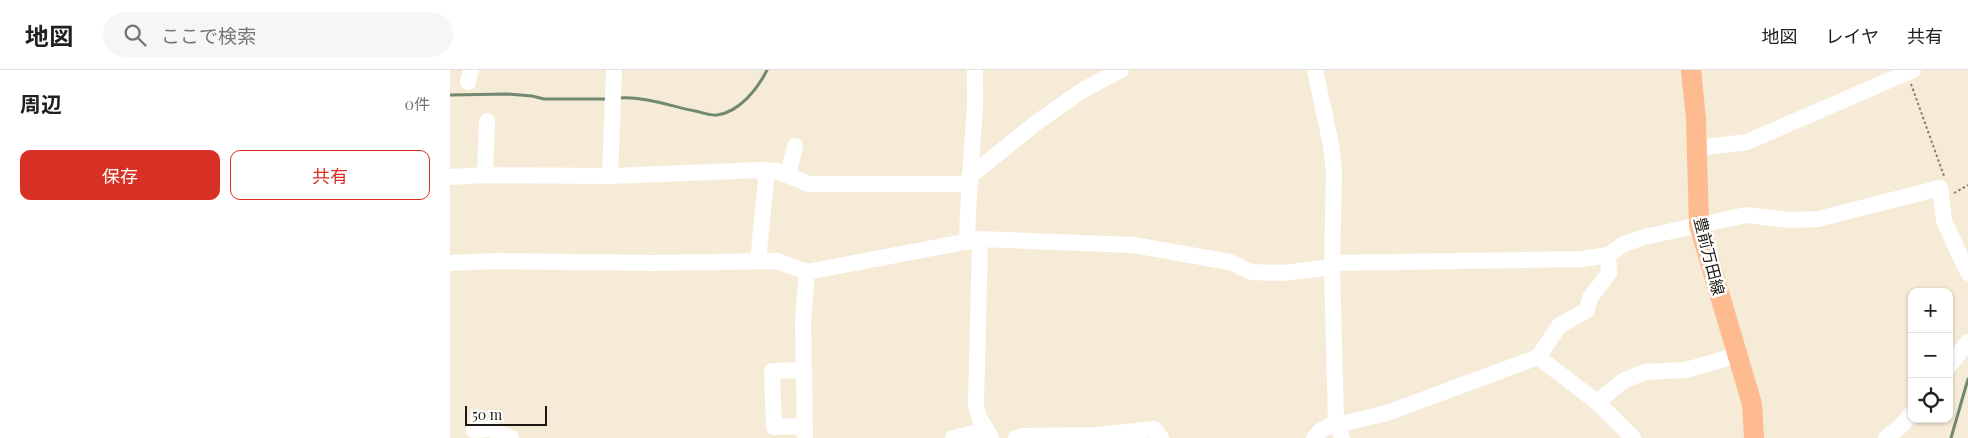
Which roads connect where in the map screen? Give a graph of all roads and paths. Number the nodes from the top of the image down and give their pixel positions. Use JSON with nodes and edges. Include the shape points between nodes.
{"nodes":[{"id":1,"x":614,"y":70,"type":"edge"},
{"id":2,"x":975,"y":70,"type":"edge"},
{"id":3,"x":1121,"y":70,"type":"edge"},
{"id":4,"x":1315,"y":70,"type":"edge"},
{"id":5,"x":1691,"y":70,"type":"edge"},
{"id":6,"x":1910,"y":71,"type":"edge"},
{"id":7,"x":487,"y":121,"type":"dead end"},
{"id":8,"x":795,"y":146,"type":"dead end"},
{"id":9,"x":1697,"y":148,"type":"junction"},
{"id":10,"x":767,"y":170,"type":"junction"},
{"id":11,"x":485,"y":175,"type":"junction"},
{"id":12,"x":788,"y":175,"type":"junction"},
{"id":13,"x":610,"y":176,"type":"junction"},
{"id":14,"x":450,"y":177,"type":"edge"},
{"id":15,"x":968,"y":180,"type":"junction"},
{"id":16,"x":1940,"y":188,"type":"junction"},
{"id":17,"x":1699,"y":225,"type":"junction"},
{"id":18,"x":974,"y":240,"type":"junction"},
{"id":19,"x":1608,"y":255,"type":"junction"},
{"id":20,"x":450,"y":262,"type":"edge"},
{"id":21,"x":758,"y":262,"type":"junction"},
{"id":22,"x":1332,"y":265,"type":"junction"},
{"id":23,"x":807,"y":272,"type":"junction"},
{"id":24,"x":1968,"y":273,"type":"edge"},
{"id":25,"x":1968,"y":342,"type":"edge"},
{"id":26,"x":1738,"y":355,"type":"junction"},
{"id":27,"x":1538,"y":357,"type":"junction"},
{"id":28,"x":1953,"y":361,"type":"edge"},
{"id":29,"x":804,"y":370,"type":"junction"},
{"id":30,"x":1597,"y":402,"type":"junction"},
{"id":31,"x":1908,"y":418,"type":"edge"},
{"id":32,"x":1338,"y":428,"type":"edge"},
{"id":33,"x":474,"y":430,"type":"dead end"},
{"id":34,"x":805,"y":432,"type":"edge"},
{"id":35,"x":989,"y":434,"type":"edge"},
{"id":36,"x":1757,"y":434,"type":"edge"},
{"id":37,"x":511,"y":438,"type":"edge"},
{"id":38,"x":953,"y":438,"type":"edge"},
{"id":39,"x":1016,"y":438,"type":"edge"},
{"id":40,"x":1161,"y":438,"type":"edge"},
{"id":41,"x":1314,"y":438,"type":"edge"},
{"id":42,"x":1634,"y":438,"type":"edge"},
{"id":43,"x":1886,"y":438,"type":"edge"}],
"edges":[{"from":1,"to":13,"type":"street"},
{"from":2,"to":15,"type":"street"},
{"from":3,"to":15,"type":"street","via":[[1052,112]]},
{"from":4,"to":22,"type":"street","via":[[1334,172]]},
{"from":5,"to":9,"type":"main road","name":"豊前万田線"},
{"from":6,"to":9,"type":"street","via":[[1747,142]]},
{"from":6,"to":16,"type":"path","via":[[1946,180]]},
{"from":7,"to":11,"type":"street"},
{"from":8,"to":12,"type":"street"},
{"from":9,"to":17,"type":"main road","name":"豊前万田線"},
{"from":10,"to":12,"type":"street"},
{"from":10,"to":13,"type":"street"},
{"from":10,"to":21,"type":"street"},
{"from":11,"to":13,"type":"street"},
{"from":11,"to":14,"type":"street"},
{"from":12,"to":15,"type":"street","via":[[809,184]]},
{"from":15,"to":18,"type":"street"},
{"from":16,"to":17,"type":"street","via":[[1818,219],[1789,220],[1746,215]]},
{"from":16,"to":24,"type":"street","via":[[1944,221]]},
{"from":17,"to":19,"type":"street","via":[[1644,237],[1624,244]]},
{"from":17,"to":26,"type":"main road","name":"豊前万田線"},
{"from":18,"to":22,"type":"street","via":[[1133,245],[1230,262],[1250,272],[1284,273]]},
{"from":18,"to":23,"type":"street"},
{"from":18,"to":35,"type":"street","via":[[976,406]]},
{"from":19,"to":22,"type":"street","via":[[1582,259]]},
{"from":19,"to":27,"type":"street","via":[[1609,273],[1590,298],[1587,310],[1559,326]]},
{"from":20,"to":21,"type":"street"},
{"from":21,"to":23,"type":"street","via":[[777,261]]},
{"from":22,"to":32,"type":"street"},
{"from":23,"to":29,"type":"street"},
{"from":25,"to":28,"type":"street"},
{"from":26,"to":30,"type":"street","via":[[1686,370],[1645,372],[1623,381]]},
{"from":26,"to":36,"type":"main road","name":"豊前万田線"},
{"from":27,"to":30,"type":"street"},
{"from":27,"to":32,"type":"street"},
{"from":29,"to":34,"type":"street"},
{"from":29,"to":34,"type":"street","via":[[772,371],[774,427]]},
{"from":30,"to":42,"type":"street"},
{"from":31,"to":43,"type":"street"},
{"from":32,"to":41,"type":"street","via":[[1319,432]]},
{"from":33,"to":37,"type":"street","via":[[490,429]]},
{"from":35,"to":38,"type":"street"},
{"from":39,"to":40,"type":"street","via":[[1154,429]]}]}
